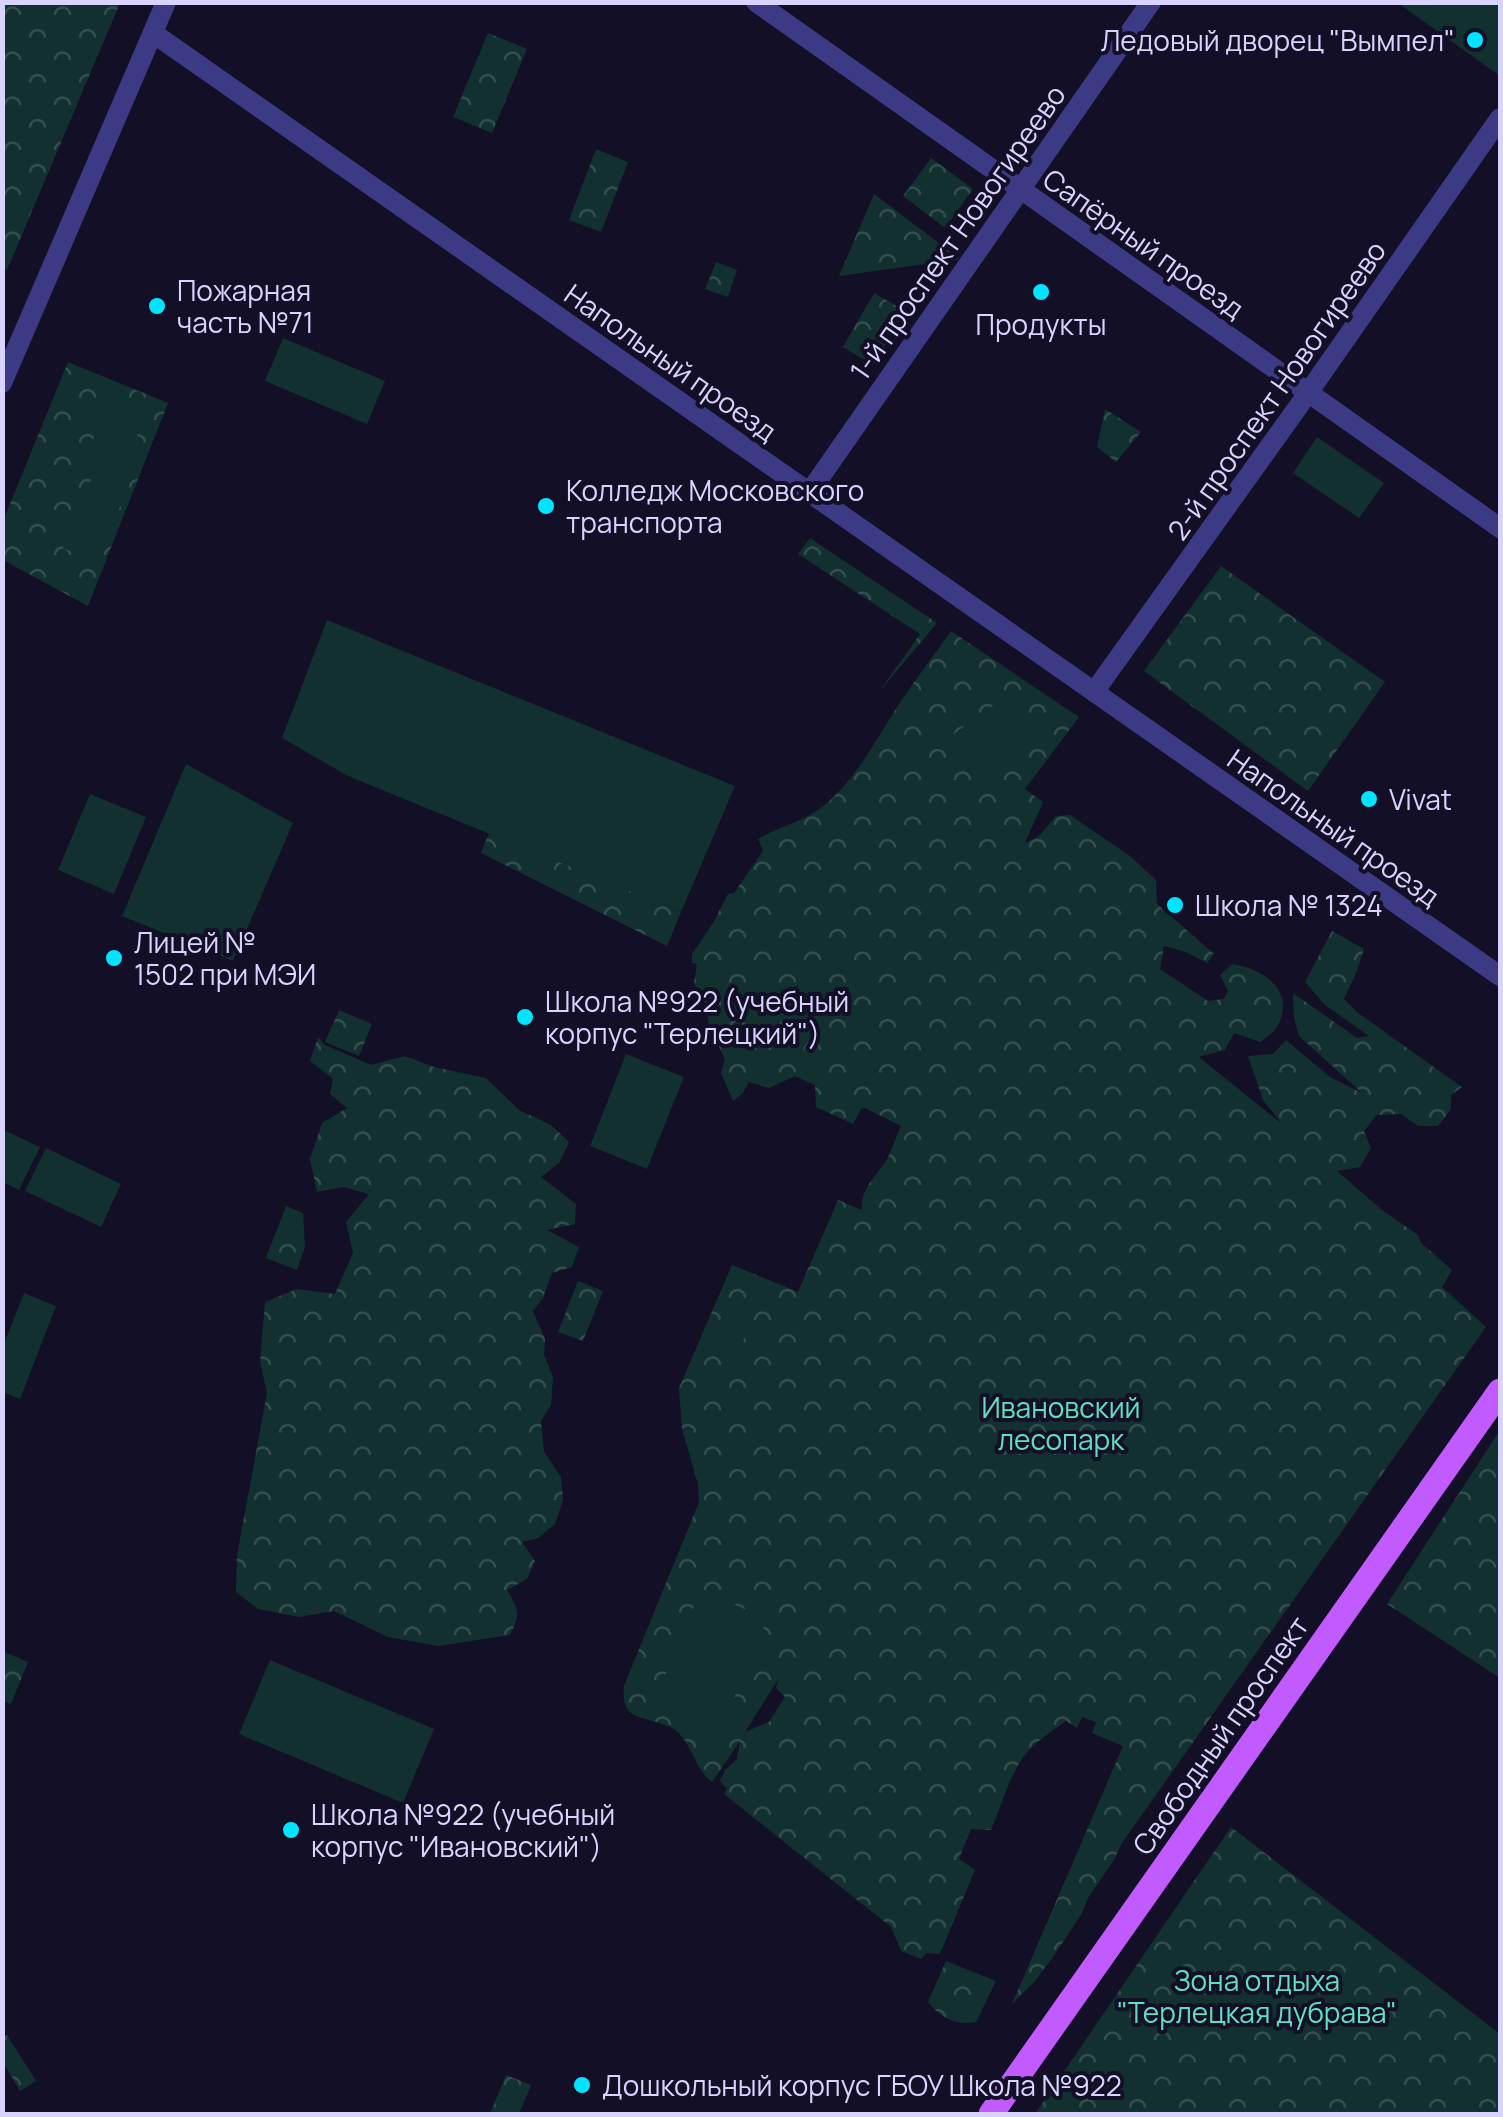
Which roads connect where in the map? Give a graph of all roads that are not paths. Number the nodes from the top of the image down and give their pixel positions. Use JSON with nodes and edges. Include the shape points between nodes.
{"nodes":[{"id":1,"x":166,"y":2,"type":"edge"},
{"id":2,"x":756,"y":2,"type":"edge"},
{"id":3,"x":1151,"y":2,"type":"edge"},
{"id":4,"x":153,"y":33,"type":"junction"},
{"id":5,"x":1500,"y":118,"type":"edge"},
{"id":6,"x":1020,"y":190,"type":"junction"},
{"id":7,"x":2,"y":384,"type":"edge"},
{"id":8,"x":1308,"y":394,"type":"junction"},
{"id":9,"x":810,"y":493,"type":"junction"},
{"id":10,"x":1500,"y":528,"type":"edge"},
{"id":11,"x":1094,"y":692,"type":"junction"},
{"id":12,"x":1500,"y":976,"type":"edge"},
{"id":13,"x":1500,"y":1391,"type":"edge"},
{"id":14,"x":990,"y":2114,"type":"edge"}],
"edges":[{"from":1,"to":4,"type":"street"},
{"from":2,"to":6,"type":"street","name":"Сапёрный проезд"},
{"from":3,"to":6,"type":"street","name":"1-й проспект Новогиреево"},
{"from":4,"to":7,"type":"street"},
{"from":4,"to":9,"type":"street","name":"Напольный проезд"},
{"from":5,"to":8,"type":"street","name":"2-й проспект Новогиреево"},
{"from":6,"to":8,"type":"street","name":"Сапёрный проезд"},
{"from":6,"to":9,"type":"street","name":"1-й проспект Новогиреево"},
{"from":8,"to":10,"type":"street","name":"Сапёрный проезд"},
{"from":8,"to":11,"type":"street","name":"2-й проспект Новогиреево"},
{"from":9,"to":11,"type":"street","name":"Напольный проезд"},
{"from":11,"to":12,"type":"street","name":"Напольный проезд"},
{"from":13,"to":14,"type":"main road","name":"Свободный проспект"}]}
